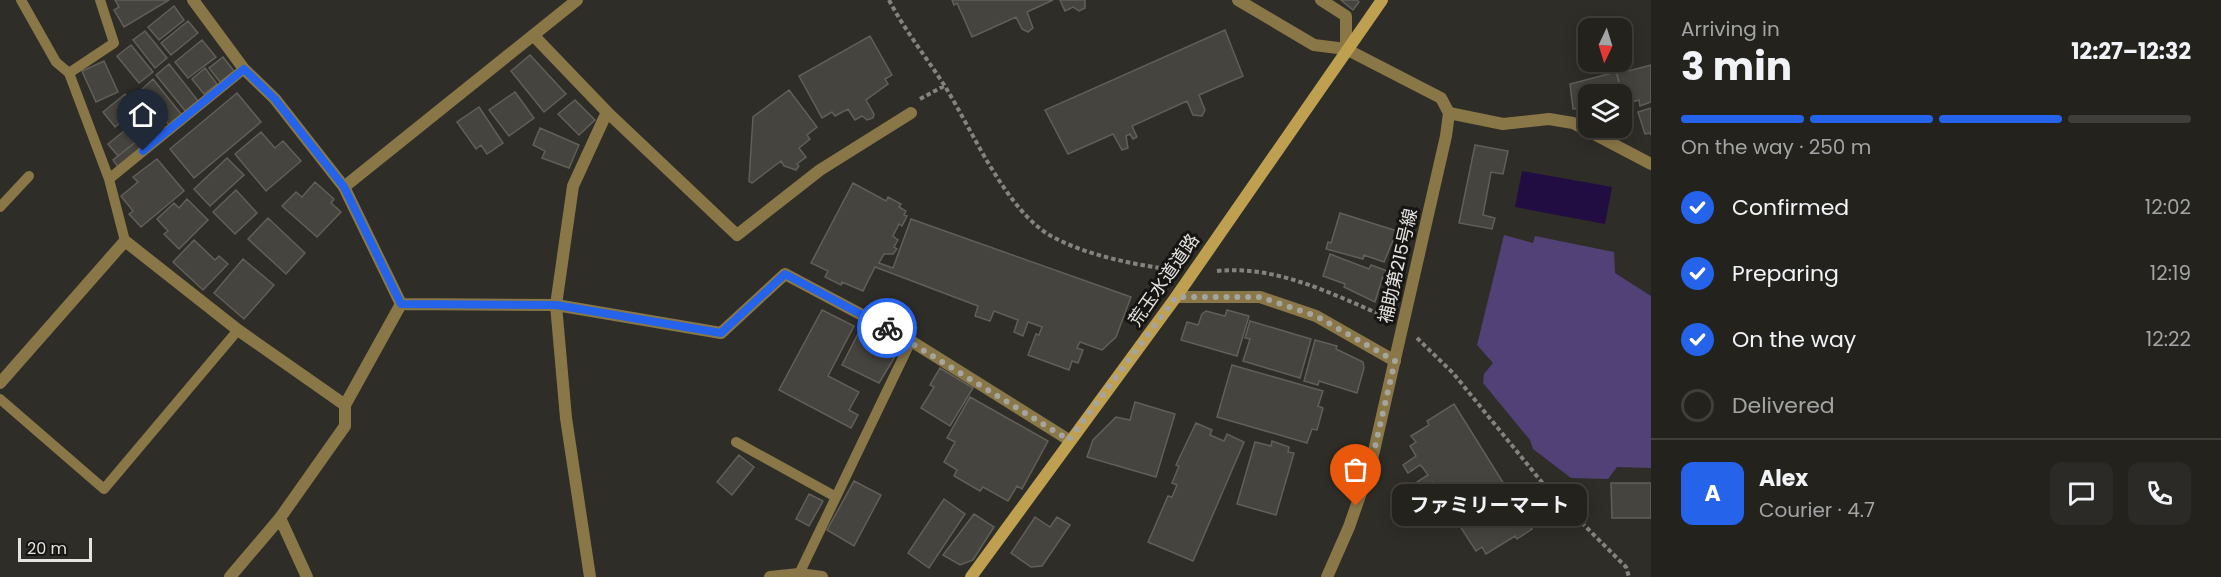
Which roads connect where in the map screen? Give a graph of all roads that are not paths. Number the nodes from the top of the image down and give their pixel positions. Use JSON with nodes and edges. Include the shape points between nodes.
{"nodes":[{"id":1,"x":21,"y":0,"type":"edge"},
{"id":2,"x":100,"y":0,"type":"edge"},
{"id":3,"x":193,"y":0,"type":"edge"},
{"id":4,"x":577,"y":0,"type":"edge"},
{"id":5,"x":1238,"y":0,"type":"edge"},
{"id":6,"x":1321,"y":0,"type":"edge"},
{"id":7,"x":1382,"y":0,"type":"edge"},
{"id":8,"x":533,"y":35,"type":"junction"},
{"id":9,"x":1346,"y":49,"type":"junction"},
{"id":10,"x":244,"y":69,"type":"junction"},
{"id":11,"x":69,"y":73,"type":"junction"},
{"id":12,"x":607,"y":112,"type":"junction"},
{"id":13,"x":911,"y":113,"type":"dead end"},
{"id":14,"x":1449,"y":113,"type":"junction"},
{"id":15,"x":1651,"y":164,"type":"edge"},
{"id":16,"x":29,"y":176,"type":"dead end"},
{"id":17,"x":109,"y":179,"type":"junction"},
{"id":18,"x":344,"y":187,"type":"junction"},
{"id":19,"x":0,"y":207,"type":"edge"},
{"id":20,"x":124,"y":242,"type":"junction"},
{"id":21,"x":1176,"y":297,"type":"junction"},
{"id":22,"x":401,"y":304,"type":"junction"},
{"id":23,"x":556,"y":305,"type":"junction"},
{"id":24,"x":238,"y":330,"type":"junction"},
{"id":25,"x":911,"y":341,"type":"junction"},
{"id":26,"x":1395,"y":361,"type":"junction"},
{"id":27,"x":1,"y":380,"type":"edge"},
{"id":28,"x":0,"y":399,"type":"edge"},
{"id":29,"x":345,"y":405,"type":"junction"},
{"id":30,"x":1069,"y":440,"type":"junction"},
{"id":31,"x":736,"y":442,"type":"dead end"},
{"id":32,"x":836,"y":496,"type":"junction"},
{"id":33,"x":280,"y":518,"type":"junction"},
{"id":34,"x":799,"y":574,"type":"junction"},
{"id":35,"x":230,"y":577,"type":"edge"},
{"id":36,"x":307,"y":577,"type":"edge"},
{"id":37,"x":590,"y":577,"type":"edge"},
{"id":38,"x":770,"y":577,"type":"edge"},
{"id":39,"x":822,"y":577,"type":"edge"},
{"id":40,"x":971,"y":577,"type":"edge"},
{"id":41,"x":1327,"y":577,"type":"edge"}],
"edges":[{"from":1,"to":11,"type":"lane","via":[[56,62]]},
{"from":2,"to":11,"type":"lane","via":[[114,43]]},
{"from":3,"to":10,"type":"street"},
{"from":4,"to":8,"type":"street"},
{"from":5,"to":9,"type":"street","via":[[1314,45]]},
{"from":6,"to":9,"type":"street","via":[[1346,16]]},
{"from":7,"to":9,"type":"main road","name":"荒玉水道道路"},
{"from":8,"to":12,"type":"street"},
{"from":8,"to":18,"type":"street"},
{"from":9,"to":14,"type":"street","via":[[1442,98]]},
{"from":9,"to":21,"type":"main road","name":"荒玉水道道路"},
{"from":10,"to":17,"type":"lane"},
{"from":10,"to":18,"type":"street","via":[[275,99]]},
{"from":11,"to":17,"type":"lane"},
{"from":12,"to":13,"type":"street","via":[[738,235],[820,170]]},
{"from":12,"to":23,"type":"street","via":[[573,186]]},
{"from":14,"to":15,"type":"street","via":[[1503,123],[1550,119],[1573,123]]},
{"from":14,"to":26,"type":"street","name":"補助第215号線"},
{"from":16,"to":19,"type":"lane"},
{"from":17,"to":20,"type":"lane"},
{"from":18,"to":22,"type":"street"},
{"from":20,"to":24,"type":"street"},
{"from":20,"to":27,"type":"street"},
{"from":21,"to":26,"type":"street","via":[[1260,297],[1316,316]]},
{"from":21,"to":30,"type":"main road","name":"荒玉水道道路"},
{"from":22,"to":23,"type":"street"},
{"from":22,"to":29,"type":"street"},
{"from":23,"to":25,"type":"street","via":[[721,333],[785,274]]},
{"from":23,"to":37,"type":"street","via":[[566,418]]},
{"from":24,"to":28,"type":"lane","via":[[104,489]]},
{"from":24,"to":29,"type":"street"},
{"from":25,"to":30,"type":"street"},
{"from":25,"to":32,"type":"lane"},
{"from":26,"to":41,"type":"street","name":"補助第215号線","via":[[1371,464]]},
{"from":29,"to":33,"type":"street","via":[[345,426]]},
{"from":30,"to":40,"type":"main road","name":"荒玉水道道路"},
{"from":31,"to":32,"type":"lane"},
{"from":32,"to":34,"type":"lane"},
{"from":33,"to":35,"type":"street"},
{"from":33,"to":36,"type":"street"},
{"from":34,"to":38,"type":"street"},
{"from":34,"to":39,"type":"street"}]}
